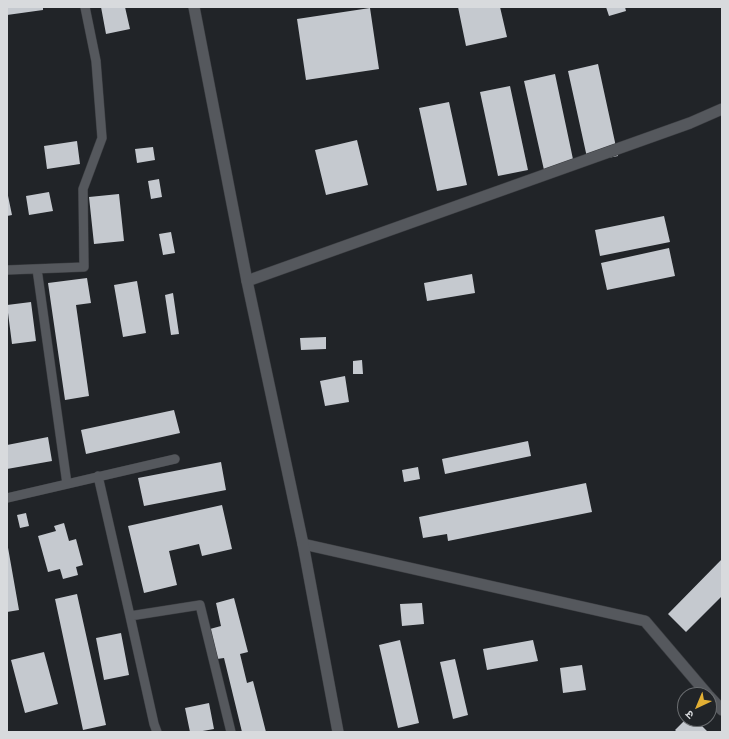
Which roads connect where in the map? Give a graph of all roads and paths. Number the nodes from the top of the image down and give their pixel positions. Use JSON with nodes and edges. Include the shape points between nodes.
{"nodes":[{"id":1,"x":86,"y":7,"type":"edge"},
{"id":2,"x":194,"y":7,"type":"edge"},
{"id":3,"x":722,"y":109,"type":"edge"},
{"id":4,"x":38,"y":269,"type":"junction"},
{"id":5,"x":7,"y":270,"type":"edge"},
{"id":6,"x":247,"y":281,"type":"junction"},
{"id":7,"x":175,"y":460,"type":"dead end"},
{"id":8,"x":98,"y":476,"type":"junction"},
{"id":9,"x":67,"y":484,"type":"junction"},
{"id":10,"x":7,"y":498,"type":"edge"},
{"id":11,"x":303,"y":544,"type":"junction"},
{"id":12,"x":130,"y":616,"type":"junction"},
{"id":13,"x":701,"y":687,"type":"edge"},
{"id":14,"x":157,"y":732,"type":"edge"},
{"id":15,"x":231,"y":732,"type":"edge"},
{"id":16,"x":338,"y":732,"type":"edge"}],
"edges":[{"from":1,"to":4,"type":"lane","via":[[96,61],[102,138],[83,189],[84,268]]},
{"from":2,"to":6,"type":"street"},
{"from":3,"to":6,"type":"street"},
{"from":4,"to":5,"type":"lane"},
{"from":4,"to":9,"type":"lane"},
{"from":6,"to":11,"type":"street"},
{"from":7,"to":8,"type":"lane"},
{"from":8,"to":9,"type":"lane"},
{"from":8,"to":12,"type":"lane"},
{"from":9,"to":10,"type":"lane"},
{"from":11,"to":13,"type":"street","via":[[645,621]]},
{"from":11,"to":16,"type":"street"},
{"from":12,"to":14,"type":"lane"},
{"from":12,"to":15,"type":"lane","via":[[200,605]]}]}
